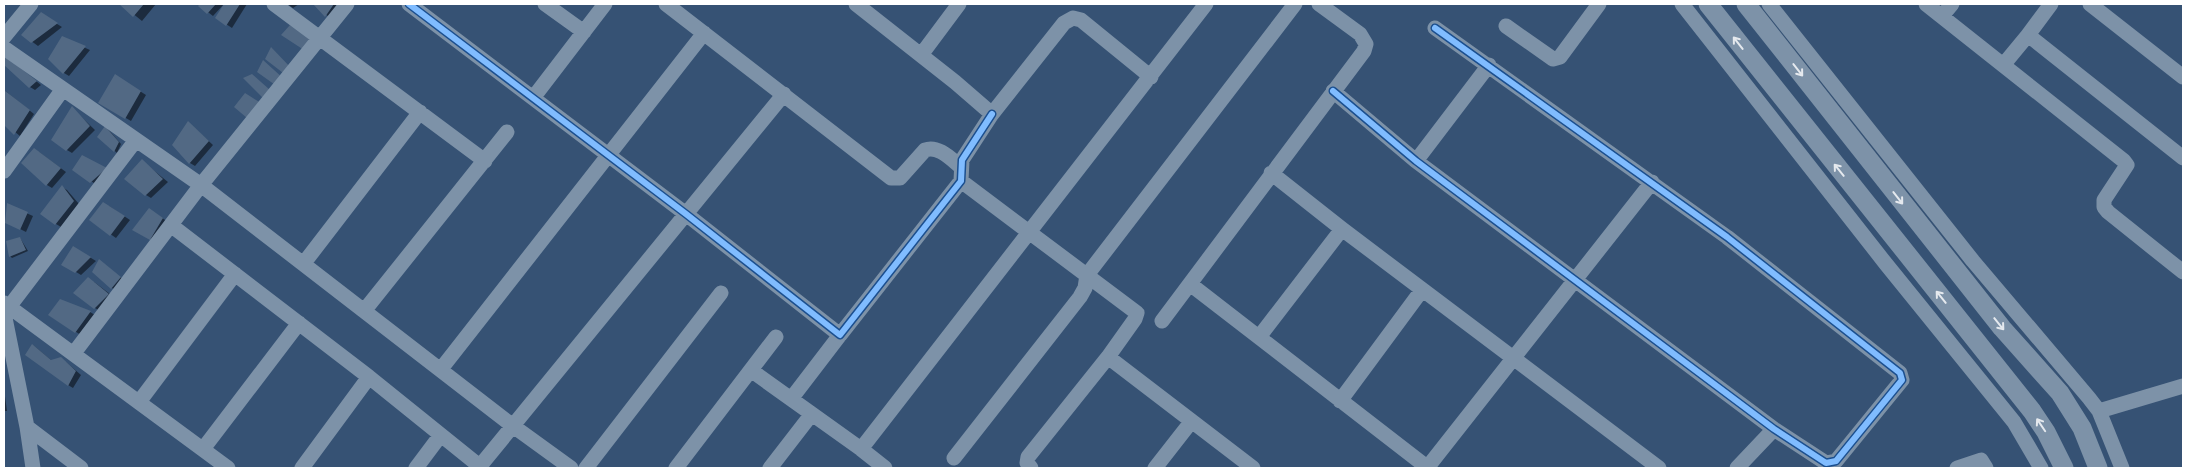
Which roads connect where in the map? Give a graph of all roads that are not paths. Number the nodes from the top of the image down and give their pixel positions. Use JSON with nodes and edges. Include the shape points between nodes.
{"nodes":[{"id":1,"x":32,"y":4,"type":"edge"},
{"id":2,"x":274,"y":4,"type":"edge"},
{"id":3,"x":347,"y":4,"type":"edge"},
{"id":4,"x":410,"y":4,"type":"edge"},
{"id":5,"x":545,"y":4,"type":"edge"},
{"id":6,"x":605,"y":4,"type":"edge"},
{"id":7,"x":666,"y":4,"type":"edge"},
{"id":8,"x":856,"y":4,"type":"edge"},
{"id":9,"x":959,"y":4,"type":"edge"},
{"id":10,"x":1206,"y":4,"type":"edge"},
{"id":11,"x":1295,"y":4,"type":"edge"},
{"id":12,"x":1319,"y":4,"type":"edge"},
{"id":13,"x":1599,"y":4,"type":"edge"},
{"id":14,"x":1682,"y":4,"type":"edge"},
{"id":15,"x":1708,"y":4,"type":"edge"},
{"id":16,"x":1746,"y":4,"type":"edge"},
{"id":17,"x":1769,"y":4,"type":"edge"},
{"id":18,"x":1926,"y":4,"type":"edge"},
{"id":19,"x":1952,"y":4,"type":"edge"},
{"id":20,"x":2052,"y":4,"type":"edge"},
{"id":21,"x":2090,"y":4,"type":"edge"},
{"id":22,"x":1942,"y":16,"type":"junction"},
{"id":23,"x":1506,"y":26,"type":"dead end"},
{"id":24,"x":1435,"y":28,"type":"dead end"},
{"id":25,"x":584,"y":32,"type":"junction"},
{"id":26,"x":704,"y":33,"type":"junction"},
{"id":27,"x":2028,"y":35,"type":"junction"},
{"id":28,"x":4,"y":37,"type":"edge"},
{"id":29,"x":321,"y":38,"type":"junction"},
{"id":30,"x":4,"y":48,"type":"edge"},
{"id":31,"x":921,"y":55,"type":"junction"},
{"id":32,"x":2004,"y":64,"type":"junction"},
{"id":33,"x":1489,"y":66,"type":"junction"},
{"id":34,"x":1151,"y":77,"type":"junction"},
{"id":35,"x":2183,"y":77,"type":"edge"},
{"id":36,"x":63,"y":89,"type":"junction"},
{"id":37,"x":1333,"y":91,"type":"junction"},
{"id":38,"x":784,"y":94,"type":"junction"},
{"id":39,"x":533,"y":98,"type":"junction"},
{"id":40,"x":420,"y":112,"type":"junction"},
{"id":41,"x":992,"y":114,"type":"junction"},
{"id":42,"x":507,"y":132,"type":"dead end"},
{"id":43,"x":136,"y":140,"type":"junction"},
{"id":44,"x":608,"y":156,"type":"junction"},
{"id":45,"x":2183,"y":158,"type":"edge"},
{"id":46,"x":1416,"y":160,"type":"junction"},
{"id":47,"x":485,"y":161,"type":"junction"},
{"id":48,"x":4,"y":171,"type":"edge"},
{"id":49,"x":1271,"y":173,"type":"junction"},
{"id":50,"x":961,"y":174,"type":"junction"},
{"id":51,"x":1652,"y":182,"type":"junction"},
{"id":52,"x":201,"y":185,"type":"junction"},
{"id":53,"x":686,"y":214,"type":"junction"},
{"id":54,"x":172,"y":226,"type":"junction"},
{"id":55,"x":1342,"y":229,"type":"junction"},
{"id":56,"x":1029,"y":233,"type":"junction"},
{"id":57,"x":304,"y":263,"type":"junction"},
{"id":58,"x":2183,"y":272,"type":"edge"},
{"id":59,"x":235,"y":274,"type":"junction"},
{"id":60,"x":1087,"y":275,"type":"junction"},
{"id":61,"x":1573,"y":280,"type":"junction"},
{"id":62,"x":1190,"y":284,"type":"junction"},
{"id":63,"x":1422,"y":290,"type":"junction"},
{"id":64,"x":721,"y":292,"type":"dead end"},
{"id":65,"x":6,"y":308,"type":"edge"},
{"id":66,"x":364,"y":311,"type":"junction"},
{"id":67,"x":1162,"y":321,"type":"dead end"},
{"id":68,"x":299,"y":323,"type":"junction"},
{"id":69,"x":840,"y":335,"type":"junction"},
{"id":70,"x":776,"y":337,"type":"dead end"},
{"id":71,"x":1259,"y":337,"type":"junction"},
{"id":72,"x":74,"y":353,"type":"junction"},
{"id":73,"x":1108,"y":357,"type":"junction"},
{"id":74,"x":1513,"y":357,"type":"junction"},
{"id":75,"x":441,"y":369,"type":"junction"},
{"id":76,"x":752,"y":371,"type":"junction"},
{"id":77,"x":370,"y":377,"type":"junction"},
{"id":78,"x":2183,"y":386,"type":"edge"},
{"id":79,"x":791,"y":399,"type":"junction"},
{"id":80,"x":1340,"y":401,"type":"junction"},
{"id":81,"x":139,"y":402,"type":"junction"},
{"id":82,"x":2099,"y":411,"type":"junction"},
{"id":83,"x":811,"y":415,"type":"junction"},
{"id":84,"x":1191,"y":422,"type":"junction"},
{"id":85,"x":513,"y":426,"type":"junction"},
{"id":86,"x":27,"y":427,"type":"junction"},
{"id":87,"x":1774,"y":429,"type":"junction"},
{"id":88,"x":440,"y":436,"type":"junction"},
{"id":89,"x":203,"y":449,"type":"junction"},
{"id":90,"x":861,"y":449,"type":"junction"},
{"id":91,"x":954,"y":458,"type":"dead end"},
{"id":92,"x":876,"y":466,"type":"edge"},
{"id":93,"x":481,"y":467,"type":"edge"},
{"id":94,"x":32,"y":468,"type":"edge"},
{"id":95,"x":81,"y":468,"type":"edge"},
{"id":96,"x":228,"y":468,"type":"edge"},
{"id":97,"x":302,"y":468,"type":"edge"},
{"id":98,"x":416,"y":468,"type":"edge"},
{"id":99,"x":570,"y":468,"type":"edge"},
{"id":100,"x":586,"y":468,"type":"edge"},
{"id":101,"x":676,"y":468,"type":"edge"},
{"id":102,"x":770,"y":468,"type":"edge"},
{"id":103,"x":1031,"y":468,"type":"edge"},
{"id":104,"x":1155,"y":468,"type":"edge"},
{"id":105,"x":1253,"y":468,"type":"edge"},
{"id":106,"x":1427,"y":468,"type":"edge"},
{"id":107,"x":1659,"y":468,"type":"edge"},
{"id":108,"x":1737,"y":468,"type":"edge"},
{"id":109,"x":1957,"y":468,"type":"edge"},
{"id":110,"x":1986,"y":468,"type":"edge"},
{"id":111,"x":2041,"y":468,"type":"edge"},
{"id":112,"x":2064,"y":468,"type":"edge"},
{"id":113,"x":2098,"y":468,"type":"edge"},
{"id":114,"x":2122,"y":468,"type":"edge"}],
"edges":[{"from":1,"to":28,"type":"street"},
{"from":2,"to":29,"type":"street"},
{"from":3,"to":29,"type":"street"},
{"from":4,"to":39,"type":"street"},
{"from":5,"to":25,"type":"street"},
{"from":6,"to":25,"type":"street"},
{"from":7,"to":26,"type":"street"},
{"from":8,"to":31,"type":"street"},
{"from":9,"to":31,"type":"street"},
{"from":10,"to":34,"type":"street"},
{"from":11,"to":60,"type":"street"},
{"from":12,"to":37,"type":"street","via":[[1360,34],[1366,44]]},
{"from":13,"to":23,"type":"street","via":[[1560,58],[1553,59]]},
{"from":14,"to":111,"type":"street","via":[[2014,422]]},
{"from":112,"to":15,"type":"street","one_way":true,"via":[[2032,411]]},
{"from":16,"to":113,"type":"street","one_way":true,"via":[[2002,328],[2060,393],[2082,428]]},
{"from":17,"to":82,"type":"street","via":[[1973,261]]},
{"from":18,"to":22,"type":"street"},
{"from":19,"to":22,"type":"street"},
{"from":20,"to":27,"type":"street"},
{"from":21,"to":35,"type":"street"},
{"from":22,"to":32,"type":"street"},
{"from":24,"to":33,"type":"street"},
{"from":25,"to":39,"type":"street"},
{"from":26,"to":38,"type":"street"},
{"from":26,"to":44,"type":"street"},
{"from":27,"to":32,"type":"street"},
{"from":27,"to":45,"type":"street"},
{"from":29,"to":40,"type":"street"},
{"from":29,"to":52,"type":"street"},
{"from":30,"to":36,"type":"street"},
{"from":31,"to":41,"type":"street"},
{"from":32,"to":58,"type":"street","via":[[2128,165],[2104,200],[2104,207]]},
{"from":33,"to":46,"type":"street"},
{"from":33,"to":51,"type":"street"},
{"from":34,"to":41,"type":"street","via":[[1080,20],[1073,18],[1064,23]]},
{"from":34,"to":56,"type":"street"},
{"from":36,"to":43,"type":"street"},
{"from":36,"to":48,"type":"street"},
{"from":37,"to":46,"type":"street"},
{"from":37,"to":49,"type":"street"},
{"from":38,"to":50,"type":"street","via":[[891,178],[900,178],[930,148],[939,151]]},
{"from":38,"to":53,"type":"street"},
{"from":39,"to":44,"type":"street"},
{"from":40,"to":47,"type":"street"},
{"from":40,"to":57,"type":"street"},
{"from":41,"to":50,"type":"street","via":[[962,160]]},
{"from":42,"to":47,"type":"street"},
{"from":43,"to":52,"type":"street"},
{"from":43,"to":65,"type":"street"},
{"from":44,"to":53,"type":"street"},
{"from":44,"to":75,"type":"street"},
{"from":46,"to":61,"type":"street"},
{"from":47,"to":66,"type":"street"},
{"from":49,"to":55,"type":"street"},
{"from":49,"to":62,"type":"street"},
{"from":50,"to":56,"type":"street"},
{"from":50,"to":69,"type":"street"},
{"from":51,"to":61,"type":"street"},
{"from":51,"to":87,"type":"street","via":[[1727,237],[1902,376],[1902,380],[1832,463],[1826,463]]},
{"from":52,"to":54,"type":"street"},
{"from":52,"to":57,"type":"street"},
{"from":53,"to":69,"type":"street"},
{"from":53,"to":85,"type":"street"},
{"from":54,"to":59,"type":"street"},
{"from":54,"to":72,"type":"street"},
{"from":55,"to":63,"type":"street"},
{"from":55,"to":71,"type":"street"},
{"from":56,"to":60,"type":"street"},
{"from":56,"to":90,"type":"street"},
{"from":57,"to":66,"type":"street"},
{"from":59,"to":68,"type":"street"},
{"from":59,"to":81,"type":"street"},
{"from":60,"to":73,"type":"street","via":[[1136,313]]},
{"from":60,"to":91,"type":"street","via":[[1080,297]]},
{"from":61,"to":74,"type":"street"},
{"from":61,"to":87,"type":"street"},
{"from":62,"to":67,"type":"street"},
{"from":62,"to":71,"type":"street"},
{"from":63,"to":74,"type":"street"},
{"from":63,"to":80,"type":"street"},
{"from":64,"to":100,"type":"street"},
{"from":65,"to":72,"type":"street"},
{"from":65,"to":86,"type":"street"},
{"from":66,"to":75,"type":"street"},
{"from":68,"to":77,"type":"street"},
{"from":68,"to":89,"type":"street"},
{"from":69,"to":79,"type":"street"},
{"from":70,"to":76,"type":"street"},
{"from":71,"to":80,"type":"street"},
{"from":72,"to":81,"type":"street"},
{"from":73,"to":84,"type":"street"},
{"from":73,"to":103,"type":"street","via":[[1028,457],[1027,463]]},
{"from":74,"to":106,"type":"street"},
{"from":74,"to":107,"type":"street"},
{"from":75,"to":85,"type":"street"},
{"from":76,"to":79,"type":"street"},
{"from":76,"to":101,"type":"street"},
{"from":77,"to":88,"type":"street"},
{"from":77,"to":97,"type":"street"},
{"from":78,"to":82,"type":"street"},
{"from":79,"to":83,"type":"street"},
{"from":80,"to":106,"type":"street"},
{"from":81,"to":89,"type":"street"},
{"from":82,"to":114,"type":"street"},
{"from":83,"to":90,"type":"street"},
{"from":83,"to":102,"type":"street"},
{"from":84,"to":104,"type":"street"},
{"from":84,"to":105,"type":"street"},
{"from":85,"to":93,"type":"street"},
{"from":85,"to":99,"type":"street"},
{"from":86,"to":94,"type":"street"},
{"from":86,"to":95,"type":"street"},
{"from":87,"to":108,"type":"street"},
{"from":88,"to":93,"type":"street"},
{"from":88,"to":98,"type":"street"},
{"from":89,"to":96,"type":"street"},
{"from":90,"to":92,"type":"street"},
{"from":109,"to":110,"type":"street","via":[[1981,460]]}]}
